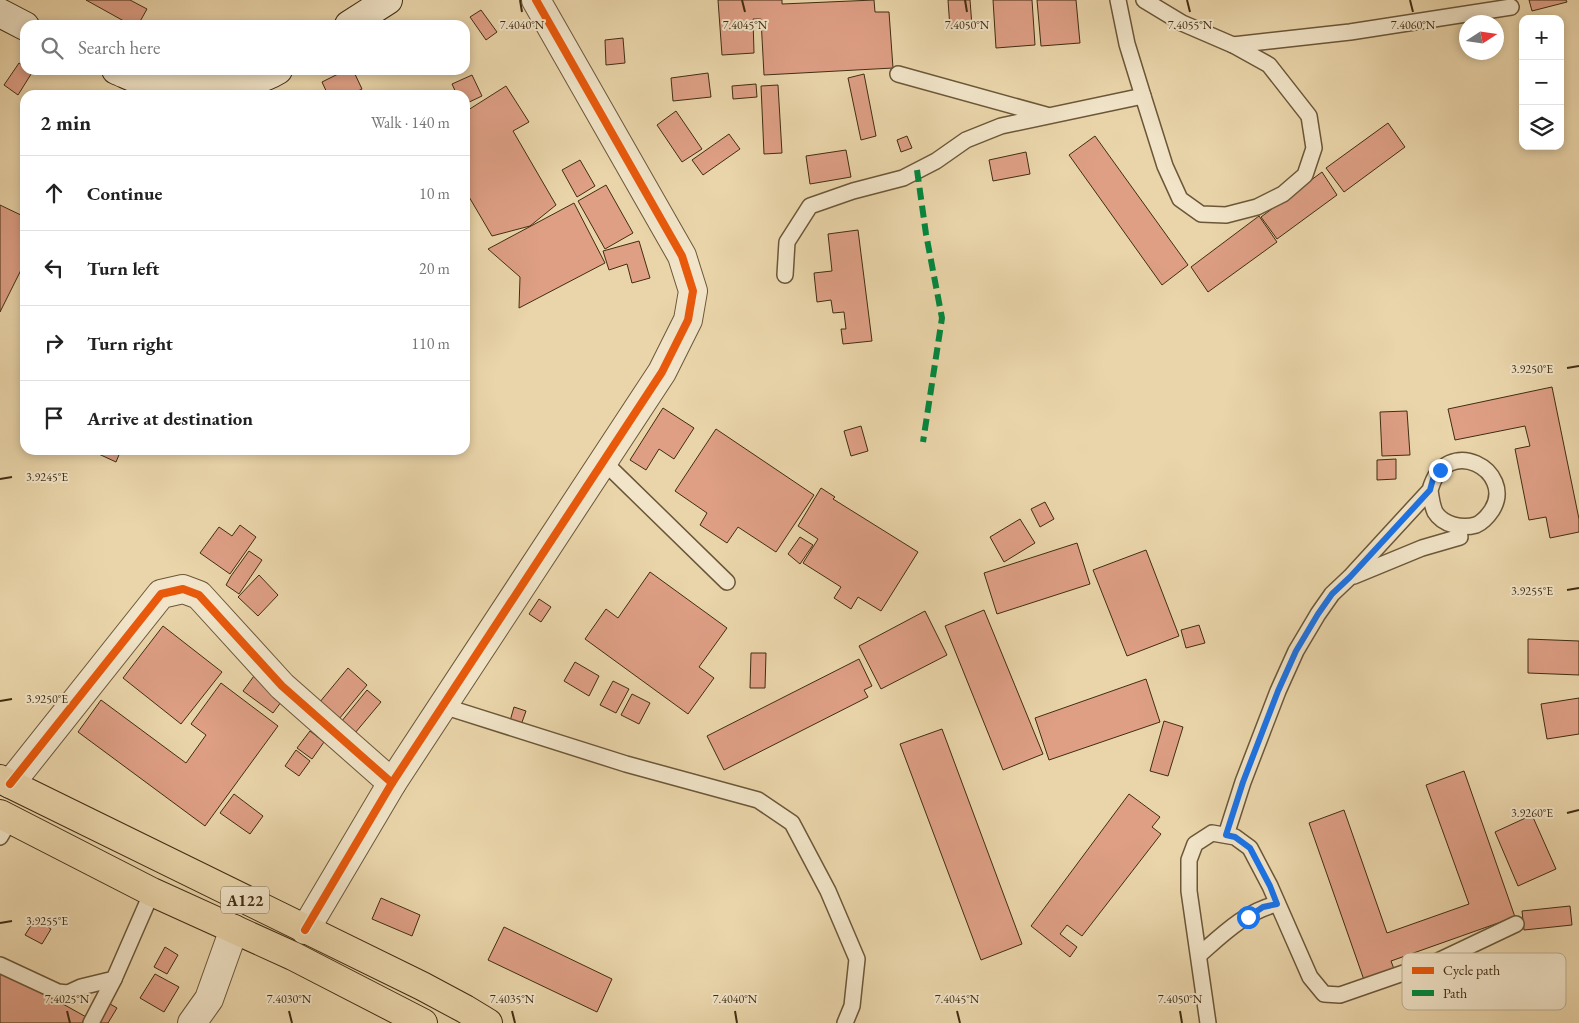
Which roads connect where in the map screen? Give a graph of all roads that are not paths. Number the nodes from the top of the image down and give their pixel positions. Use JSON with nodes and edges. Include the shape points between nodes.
{"nodes":[{"id":1,"x":388,"y":0,"type":"edge"},
{"id":2,"x":536,"y":0,"type":"edge"},
{"id":3,"x":1118,"y":0,"type":"edge"},
{"id":4,"x":1144,"y":0,"type":"edge"},
{"id":5,"x":1511,"y":7,"type":"dead end"},
{"id":6,"x":0,"y":13,"type":"edge"},
{"id":7,"x":357,"y":20,"type":"edge"},
{"id":8,"x":20,"y":23,"type":"edge"},
{"id":9,"x":1233,"y":45,"type":"junction"},
{"id":10,"x":898,"y":74,"type":"dead end"},
{"id":11,"x":129,"y":75,"type":"edge"},
{"id":12,"x":267,"y":75,"type":"edge"},
{"id":13,"x":1143,"y":96,"type":"junction"},
{"id":14,"x":1050,"y":116,"type":"junction"},
{"id":15,"x":785,"y":275,"type":"dead end"},
{"id":16,"x":604,"y":461,"type":"junction"},
{"id":17,"x":1430,"y":490,"type":"junction"},
{"id":18,"x":1458,"y":527,"type":"junction"},
{"id":19,"x":1350,"y":577,"type":"junction"},
{"id":20,"x":727,"y":582,"type":"dead end"},
{"id":21,"x":443,"y":706,"type":"junction"},
{"id":22,"x":5,"y":781,"type":"edge"},
{"id":23,"x":392,"y":783,"type":"junction"},
{"id":24,"x":3,"y":823,"type":"edge"},
{"id":25,"x":1226,"y":835,"type":"junction"},
{"id":26,"x":152,"y":892,"type":"junction"},
{"id":27,"x":1277,"y":904,"type":"junction"},
{"id":28,"x":1516,"y":924,"type":"dead end"},
{"id":29,"x":234,"y":929,"type":"junction"},
{"id":30,"x":305,"y":930,"type":"junction"},
{"id":31,"x":1455,"y":953,"type":"edge"},
{"id":32,"x":1199,"y":955,"type":"junction"},
{"id":33,"x":0,"y":965,"type":"edge"},
{"id":34,"x":1402,"y":973,"type":"edge"},
{"id":35,"x":114,"y":979,"type":"junction"},
{"id":36,"x":376,"y":999,"type":"junction"},
{"id":37,"x":465,"y":1008,"type":"junction"},
{"id":38,"x":209,"y":1011,"type":"edge"},
{"id":39,"x":91,"y":1023,"type":"edge"},
{"id":40,"x":192,"y":1023,"type":"edge"},
{"id":41,"x":406,"y":1023,"type":"edge"},
{"id":42,"x":424,"y":1023,"type":"edge"},
{"id":43,"x":488,"y":1023,"type":"edge"},
{"id":44,"x":504,"y":1023,"type":"edge"},
{"id":45,"x":845,"y":1023,"type":"edge"},
{"id":46,"x":1208,"y":1023,"type":"edge"}],
"edges":[{"from":1,"to":7,"type":"street"},
{"from":2,"to":16,"type":"street","via":[[682,256],[693,291],[688,320],[662,372]]},
{"from":3,"to":13,"type":"lane"},
{"from":4,"to":9,"type":"lane","via":[[1182,23]]},
{"from":5,"to":9,"type":"lane","via":[[1350,32]]},
{"from":6,"to":8,"type":"street"},
{"from":9,"to":13,"type":"lane","via":[[1269,65],[1309,116],[1314,148],[1306,175],[1283,194],[1257,208],[1226,215],[1201,214],[1180,199],[1165,166]]},
{"from":10,"to":14,"type":"lane"},
{"from":11,"to":12,"type":"street","via":[[154,85],[200,87],[235,84]]},
{"from":13,"to":14,"type":"lane"},
{"from":14,"to":15,"type":"lane","via":[[980,133],[902,178],[810,206],[788,242]]},
{"from":16,"to":20,"type":"lane"},
{"from":16,"to":21,"type":"street"},
{"from":17,"to":18,"type":"lane","via":[[1436,514]]},
{"from":17,"to":18,"type":"lane","via":[[1440,470],[1460,460],[1482,466],[1490,474],[1497,495],[1488,516],[1480,523]]},
{"from":17,"to":19,"type":"lane"},
{"from":18,"to":19,"type":"lane","via":[[1460,537],[1422,548]]},
{"from":19,"to":25,"type":"lane","via":[[1332,594],[1296,651],[1243,782]]},
{"from":21,"to":23,"type":"street"},
{"from":21,"to":45,"type":"lane","via":[[626,764],[758,800],[792,822],[828,891],[857,959],[852,1006]]},
{"from":22,"to":23,"type":"street","via":[[161,594],[183,589],[199,594],[282,686]]},
{"from":22,"to":30,"type":"highway","number":"A122"},
{"from":23,"to":30,"type":"street"},
{"from":24,"to":26,"type":"highway","number":"A122"},
{"from":25,"to":27,"type":"lane","via":[[1235,837],[1250,848]]},
{"from":25,"to":32,"type":"lane","via":[[1212,833],[1195,844],[1189,860],[1189,891]]},
{"from":26,"to":29,"type":"highway","number":"A122"},
{"from":26,"to":35,"type":"lane"},
{"from":27,"to":32,"type":"lane","via":[[1263,907],[1223,933]]},
{"from":27,"to":34,"type":"lane","via":[[1310,977],[1324,994],[1340,995]]},
{"from":28,"to":31,"type":"lane"},
{"from":29,"to":36,"type":"highway","number":"A122"},
{"from":29,"to":38,"type":"street"},
{"from":30,"to":37,"type":"highway","number":"A122"},
{"from":32,"to":46,"type":"lane"},
{"from":33,"to":35,"type":"lane","via":[[58,992],[68,993]]},
{"from":35,"to":39,"type":"lane"},
{"from":36,"to":41,"type":"highway"},
{"from":36,"to":42,"type":"highway","number":"A122"},
{"from":37,"to":43,"type":"highway","number":"A122"},
{"from":37,"to":44,"type":"highway"},
{"from":38,"to":40,"type":"street"}]}
